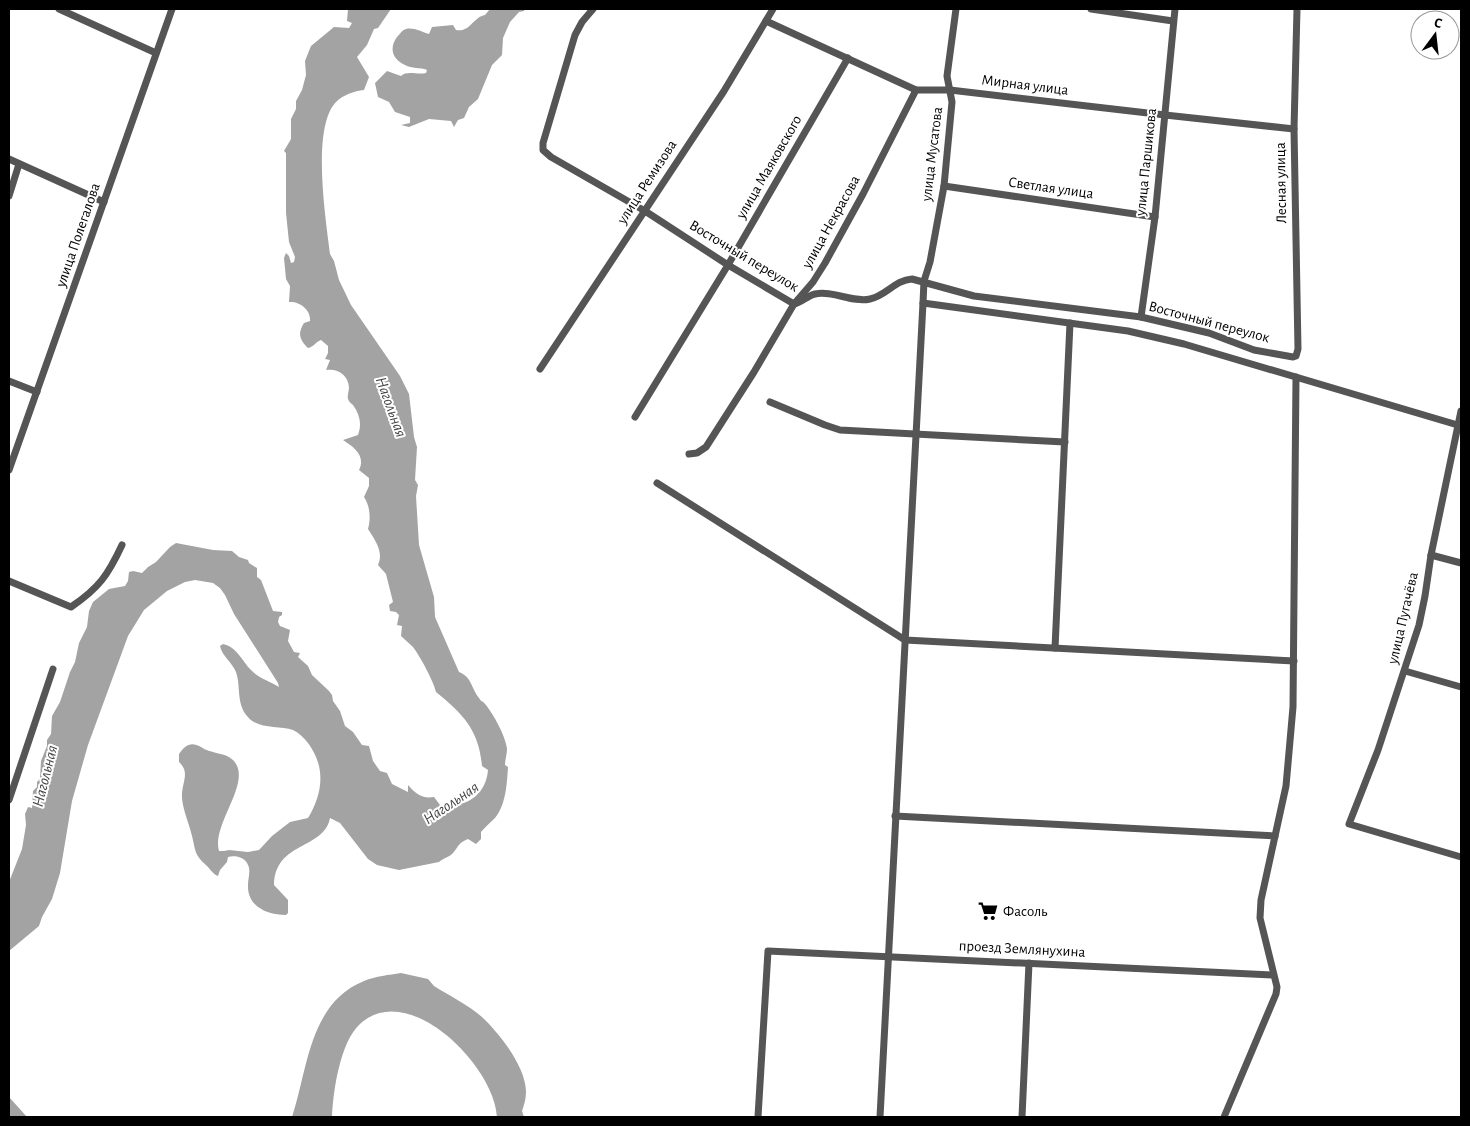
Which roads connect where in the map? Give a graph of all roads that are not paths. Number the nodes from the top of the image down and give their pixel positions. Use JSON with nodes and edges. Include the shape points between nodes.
{"nodes":[{"id":1,"x":59,"y":9,"type":"edge"},
{"id":2,"x":172,"y":9,"type":"edge"},
{"id":3,"x":593,"y":9,"type":"edge"},
{"id":4,"x":773,"y":9,"type":"edge"},
{"id":5,"x":956,"y":9,"type":"edge"},
{"id":6,"x":1091,"y":9,"type":"edge"},
{"id":7,"x":1175,"y":9,"type":"edge"},
{"id":8,"x":1297,"y":9,"type":"edge"},
{"id":9,"x":766,"y":20,"type":"junction"},
{"id":10,"x":1174,"y":21,"type":"junction"},
{"id":11,"x":156,"y":53,"type":"junction"},
{"id":12,"x":848,"y":58,"type":"junction"},
{"id":13,"x":916,"y":90,"type":"junction"},
{"id":14,"x":950,"y":90,"type":"junction"},
{"id":15,"x":1165,"y":116,"type":"junction"},
{"id":16,"x":1294,"y":129,"type":"junction"},
{"id":17,"x":9,"y":160,"type":"edge"},
{"id":18,"x":19,"y":164,"type":"junction"},
{"id":19,"x":944,"y":186,"type":"junction"},
{"id":20,"x":9,"y":196,"type":"edge"},
{"id":21,"x":104,"y":202,"type":"junction"},
{"id":22,"x":645,"y":211,"type":"junction"},
{"id":23,"x":1155,"y":217,"type":"junction"},
{"id":24,"x":728,"y":264,"type":"junction"},
{"id":25,"x":924,"y":281,"type":"junction"},
{"id":26,"x":923,"y":302,"type":"junction"},
{"id":27,"x":794,"y":304,"type":"junction"},
{"id":28,"x":1141,"y":317,"type":"junction"},
{"id":29,"x":1070,"y":323,"type":"junction"},
{"id":30,"x":1296,"y":356,"type":"joint"},
{"id":31,"x":540,"y":369,"type":"dead end"},
{"id":32,"x":1296,"y":377,"type":"junction"},
{"id":33,"x":9,"y":381,"type":"edge"},
{"id":34,"x":37,"y":392,"type":"junction"},
{"id":35,"x":770,"y":402,"type":"dead end"},
{"id":36,"x":1461,"y":411,"type":"edge"},
{"id":37,"x":634,"y":417,"type":"dead end"},
{"id":38,"x":1460,"y":425,"type":"edge"},
{"id":39,"x":916,"y":434,"type":"junction"},
{"id":40,"x":1065,"y":442,"type":"junction"},
{"id":41,"x":689,"y":454,"type":"dead end"},
{"id":42,"x":9,"y":470,"type":"edge"},
{"id":43,"x":657,"y":483,"type":"dead end"},
{"id":44,"x":122,"y":545,"type":"dead end"},
{"id":45,"x":1431,"y":555,"type":"junction"},
{"id":46,"x":1461,"y":562,"type":"edge"},
{"id":47,"x":9,"y":581,"type":"edge"},
{"id":48,"x":905,"y":640,"type":"junction"},
{"id":49,"x":1055,"y":648,"type":"junction"},
{"id":50,"x":1294,"y":661,"type":"junction"},
{"id":51,"x":53,"y":669,"type":"dead end"},
{"id":52,"x":1405,"y":670,"type":"junction"},
{"id":53,"x":1461,"y":687,"type":"edge"},
{"id":54,"x":9,"y":800,"type":"edge"},
{"id":55,"x":896,"y":816,"type":"junction"},
{"id":56,"x":1275,"y":836,"type":"junction"},
{"id":57,"x":1461,"y":857,"type":"edge"},
{"id":58,"x":887,"y":956,"type":"junction"},
{"id":59,"x":1029,"y":963,"type":"junction"},
{"id":60,"x":1273,"y":975,"type":"junction"},
{"id":61,"x":758,"y":1117,"type":"edge"},
{"id":62,"x":880,"y":1117,"type":"edge"},
{"id":63,"x":1022,"y":1117,"type":"edge"},
{"id":64,"x":1224,"y":1117,"type":"edge"}],
"edges":[{"from":1,"to":11,"type":"street"},
{"from":2,"to":11,"type":"street","name":"улица Полегалова"},
{"from":3,"to":22,"type":"street","name":"Восточный переулок","via":[[575,35],[543,150]]},
{"from":4,"to":9,"type":"street","name":"улица Ремизова"},
{"from":5,"to":14,"type":"street","name":"улица Мусатова","via":[[948,76]]},
{"from":6,"to":10,"type":"street"},
{"from":7,"to":10,"type":"street","name":"улица Паршикова"},
{"from":8,"to":16,"type":"street","name":"Лесная улица"},
{"from":9,"to":12,"type":"street","name":"Мирная улица"},
{"from":9,"to":22,"type":"street","name":"улица Ремизова"},
{"from":10,"to":15,"type":"street","name":"улица Паршикова"},
{"from":11,"to":21,"type":"street","name":"улица Полегалова"},
{"from":12,"to":13,"type":"street","name":"Мирная улица"},
{"from":12,"to":24,"type":"street","name":"улица Маяковского"},
{"from":13,"to":14,"type":"street","name":"Мирная улица"},
{"from":13,"to":27,"type":"street","name":"улица Некрасова","via":[[825,263]]},
{"from":14,"to":15,"type":"street","name":"Мирная улица"},
{"from":14,"to":19,"type":"street","name":"улица Мусатова","via":[[952,102]]},
{"from":15,"to":16,"type":"street","name":"Мирная улица"},
{"from":15,"to":23,"type":"street","name":"улица Паршикова"},
{"from":16,"to":30,"type":"street","name":"Лесная улица"},
{"from":17,"to":18,"type":"street"},
{"from":18,"to":20,"type":"street"},
{"from":18,"to":21,"type":"street"},
{"from":19,"to":23,"type":"street","name":"Светлая улица"},
{"from":19,"to":25,"type":"street","name":"улица Мусатова"},
{"from":21,"to":34,"type":"street","name":"улица Полегалова"},
{"from":22,"to":24,"type":"street","name":"Восточный переулок"},
{"from":22,"to":31,"type":"street","name":"улица Ремизова"},
{"from":23,"to":28,"type":"street","name":"улица Паршикова"},
{"from":24,"to":27,"type":"street","name":"Восточный переулок"},
{"from":24,"to":37,"type":"street","name":"улица Маяковского"},
{"from":25,"to":26,"type":"street","name":"улица Мусатова"},
{"from":25,"to":27,"type":"street","name":"Восточный переулок","via":[[903,280],[871,299],[816,294]]},
{"from":25,"to":28,"type":"street","name":"Восточный переулок","via":[[974,296]]},
{"from":26,"to":29,"type":"street","name":"Восточный переулок"},
{"from":26,"to":39,"type":"street","name":"улица Мусатова"},
{"from":27,"to":41,"type":"street","name":"улица Некрасова","via":[[706,448]]},
{"from":28,"to":30,"type":"street","name":"Восточный переулок","via":[[1209,333],[1254,350]]},
{"from":29,"to":32,"type":"street","name":"Восточный переулок","via":[[1128,331],[1184,344]]},
{"from":29,"to":40,"type":"street"},
{"from":32,"to":38,"type":"street","name":"Восточный переулок"},
{"from":32,"to":50,"type":"street"},
{"from":33,"to":34,"type":"street"},
{"from":34,"to":42,"type":"street","name":"улица Полегалова"},
{"from":35,"to":39,"type":"street","via":[[840,430]]},
{"from":36,"to":38,"type":"street","name":"улица Пугачёва"},
{"from":38,"to":45,"type":"street","name":"улица Пугачёва"},
{"from":39,"to":40,"type":"street"},
{"from":39,"to":48,"type":"street","name":"улица Мусатова"},
{"from":40,"to":49,"type":"street"},
{"from":43,"to":48,"type":"street"},
{"from":44,"to":47,"type":"street","via":[[111,569],[90,594],[72,606]]},
{"from":45,"to":46,"type":"street"},
{"from":45,"to":52,"type":"street","name":"улица Пугачёва","via":[[1419,625]]},
{"from":48,"to":49,"type":"street"},
{"from":48,"to":55,"type":"street","name":"улица Мусатова"},
{"from":49,"to":50,"type":"street"},
{"from":50,"to":56,"type":"street","via":[[1286,786]]},
{"from":51,"to":54,"type":"street"},
{"from":52,"to":53,"type":"street"},
{"from":52,"to":57,"type":"street","name":"улица Пугачёва","via":[[1349,824]]},
{"from":55,"to":56,"type":"street"},
{"from":55,"to":58,"type":"street","name":"улица Мусатова"},
{"from":56,"to":60,"type":"street","via":[[1260,918]]},
{"from":58,"to":59,"type":"street","name":"проезд Землянухина"},
{"from":58,"to":61,"type":"street","name":"проезд Землянухина","via":[[768,951]]},
{"from":58,"to":62,"type":"street","name":"улица Мусатова"},
{"from":59,"to":60,"type":"street","name":"проезд Землянухина"},
{"from":59,"to":63,"type":"street"},
{"from":60,"to":64,"type":"street","via":[[1276,994]]}]}
